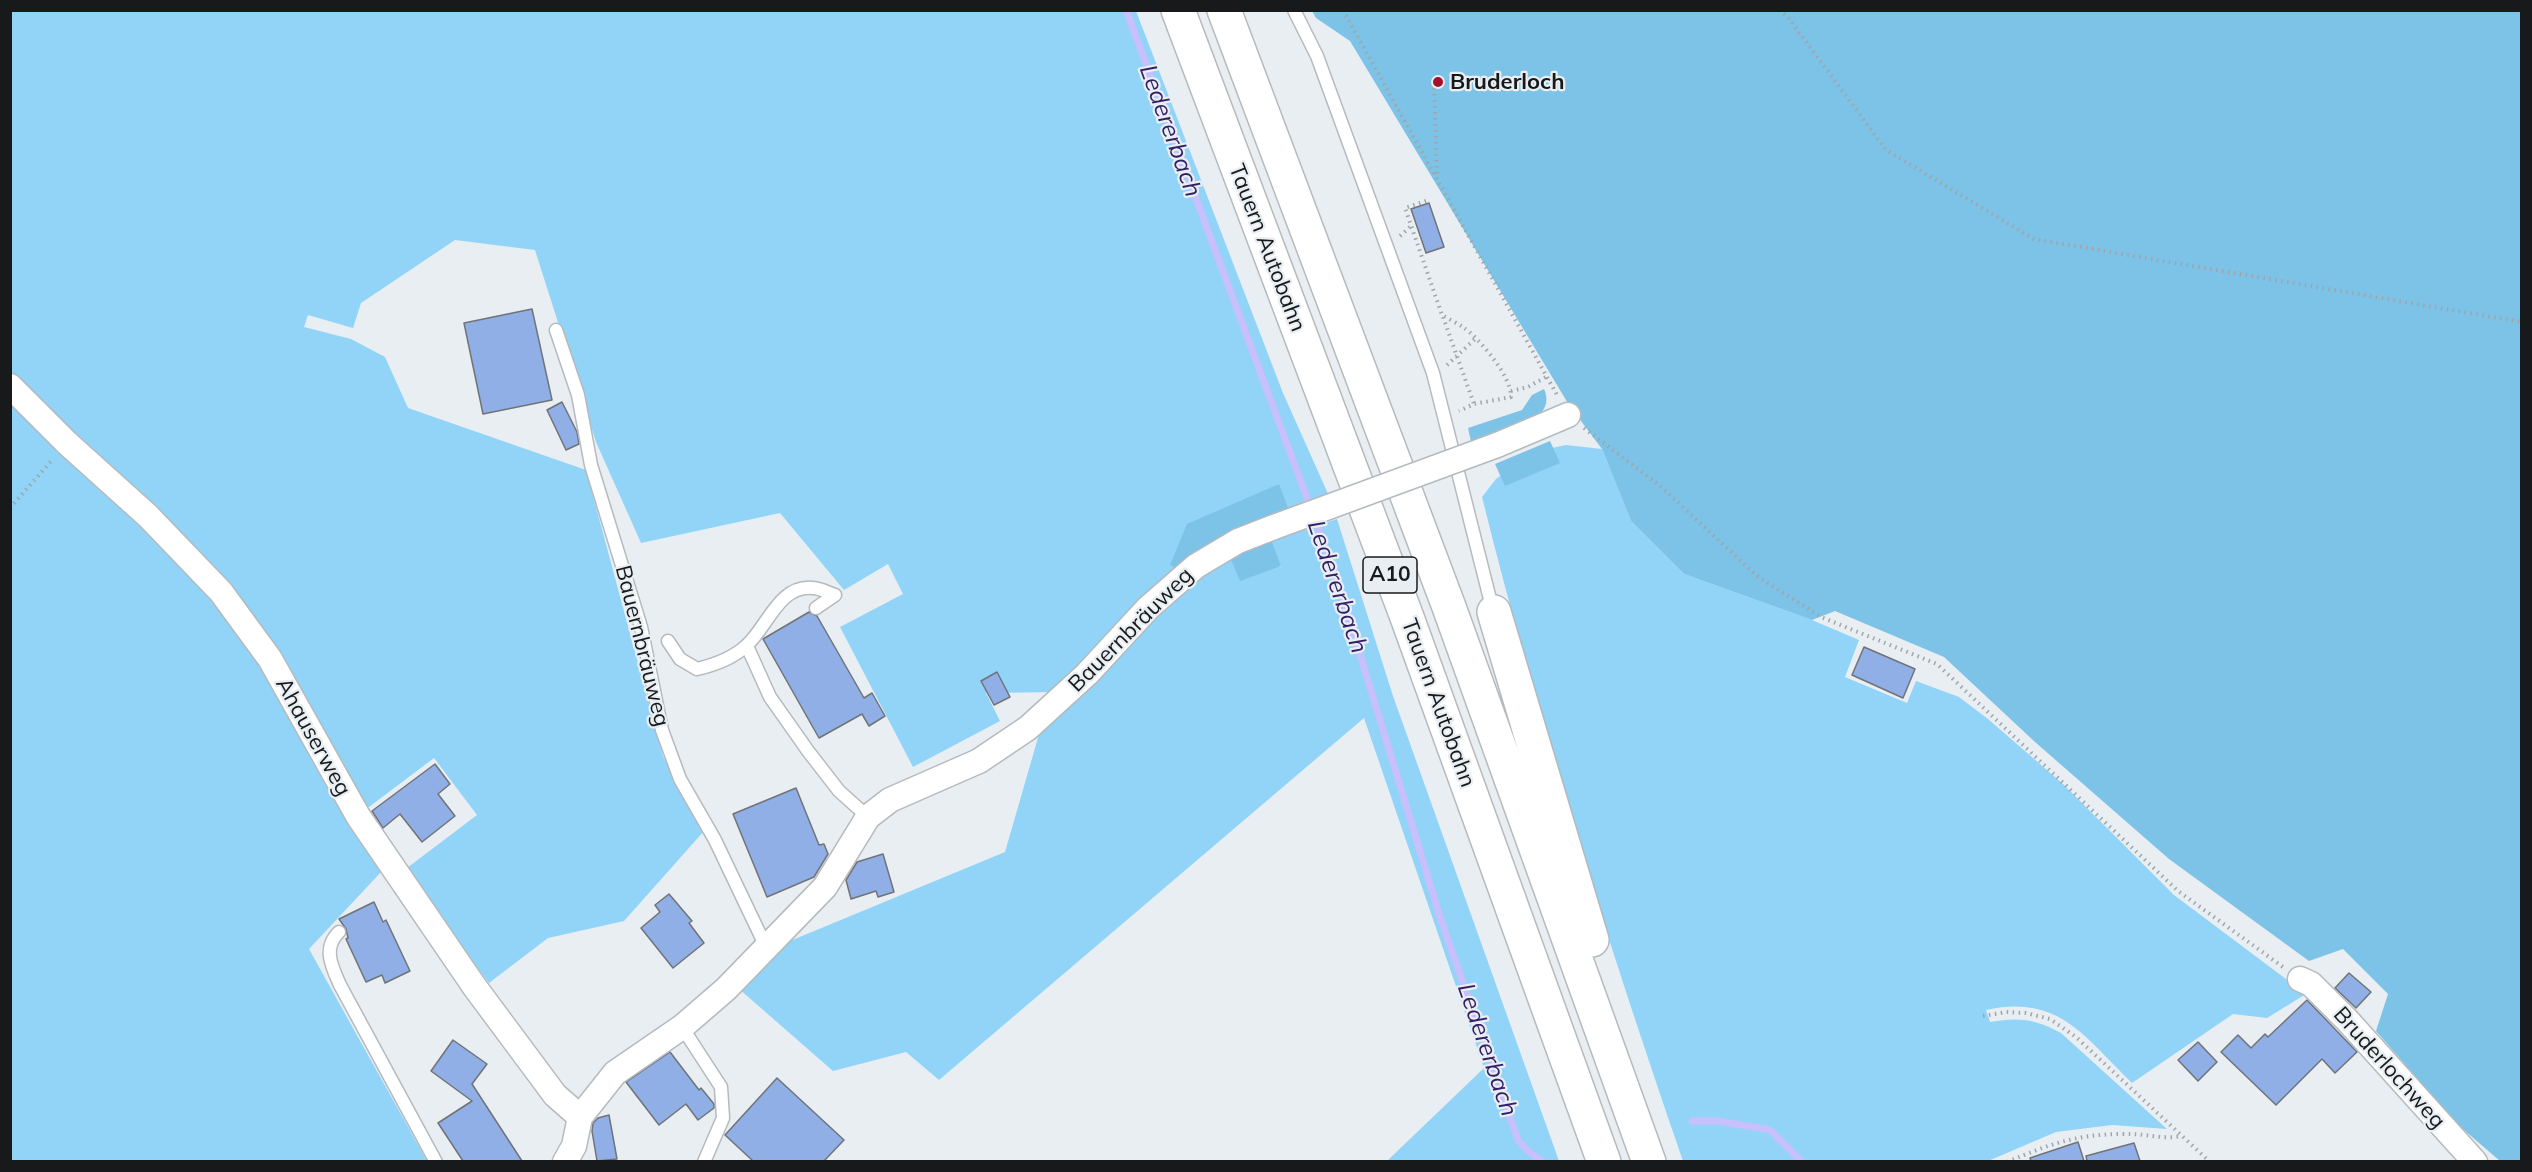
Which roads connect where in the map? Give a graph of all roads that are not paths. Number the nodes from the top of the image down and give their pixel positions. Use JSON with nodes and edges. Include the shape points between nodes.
{"nodes":[{"id":1,"x":1178,"y":10,"type":"edge"},
{"id":2,"x":1224,"y":10,"type":"edge"},
{"id":3,"x":1294,"y":10,"type":"edge"},
{"id":4,"x":556,"y":330,"type":"dead end"},
{"id":5,"x":10,"y":386,"type":"edge"},
{"id":6,"x":1568,"y":415,"type":"road end"},
{"id":7,"x":816,"y":608,"type":"dead end"},
{"id":8,"x":1494,"y":612,"type":"joint"},
{"id":9,"x":668,"y":642,"type":"dead end"},
{"id":10,"x":747,"y":646,"type":"junction"},
{"id":11,"x":868,"y":817,"type":"junction"},
{"id":12,"x":339,"y":932,"type":"dead end"},
{"id":13,"x":766,"y":947,"type":"junction"},
{"id":14,"x":2300,"y":980,"type":"road end"},
{"id":15,"x":682,"y":1028,"type":"junction"},
{"id":16,"x":1613,"y":1060,"type":"junction"},
{"id":17,"x":580,"y":1117,"type":"junction"},
{"id":18,"x":436,"y":1161,"type":"edge"},
{"id":19,"x":565,"y":1161,"type":"edge"},
{"id":20,"x":704,"y":1161,"type":"edge"},
{"id":21,"x":1604,"y":1161,"type":"edge"},
{"id":22,"x":1649,"y":1161,"type":"edge"},
{"id":23,"x":2475,"y":1161,"type":"edge"}],
"edges":[{"from":1,"to":21,"type":"highway","name":"Tauern Autobahn","number":"A10","via":[[1408,620]]},
{"from":2,"to":16,"type":"highway","name":"Tauern Autobahn","number":"A10","via":[[1449,607]]},
{"from":3,"to":8,"type":"lane","via":[[1317,56],[1433,373]]},
{"from":4,"to":13,"type":"lane","name":"Bauernbräuweg","via":[[578,395],[591,465],[641,627],[662,730],[681,779]]},
{"from":5,"to":17,"type":"street","name":"Ahauserweg","via":[[148,516],[221,592],[270,659],[358,816],[474,986],[555,1095]]},
{"from":6,"to":11,"type":"street","name":"Bauernbräuweg","bridge":true,"via":[[1238,541],[1196,566],[1028,728],[979,761],[890,800]]},
{"from":7,"to":10,"type":"lane","via":[[835,595],[812,587],[795,591],[781,600]]},
{"from":8,"to":16,"type":"highway","via":[[1601,970]]},
{"from":9,"to":10,"type":"lane","via":[[680,659],[697,669],[716,664]]},
{"from":10,"to":11,"type":"lane","via":[[770,697],[839,791]]},
{"from":11,"to":13,"type":"street","name":"Bauernbräuweg","via":[[825,887]]},
{"from":12,"to":18,"type":"lane","via":[[329,946],[340,985]]},
{"from":13,"to":15,"type":"street","name":"Bauernbräuweg"},
{"from":14,"to":23,"type":"street","name":"Bruderlochweg","via":[[2311,984],[2348,1021]]},
{"from":15,"to":17,"type":"street","name":"Bauernbräuweg","via":[[615,1073]]},
{"from":15,"to":20,"type":"lane","via":[[721,1087],[723,1118]]},
{"from":16,"to":22,"type":"highway","name":"Tauern Autobahn","number":"A10"},
{"from":17,"to":19,"type":"street","name":"Bauernbräuweg","via":[[574,1146]]}]}
